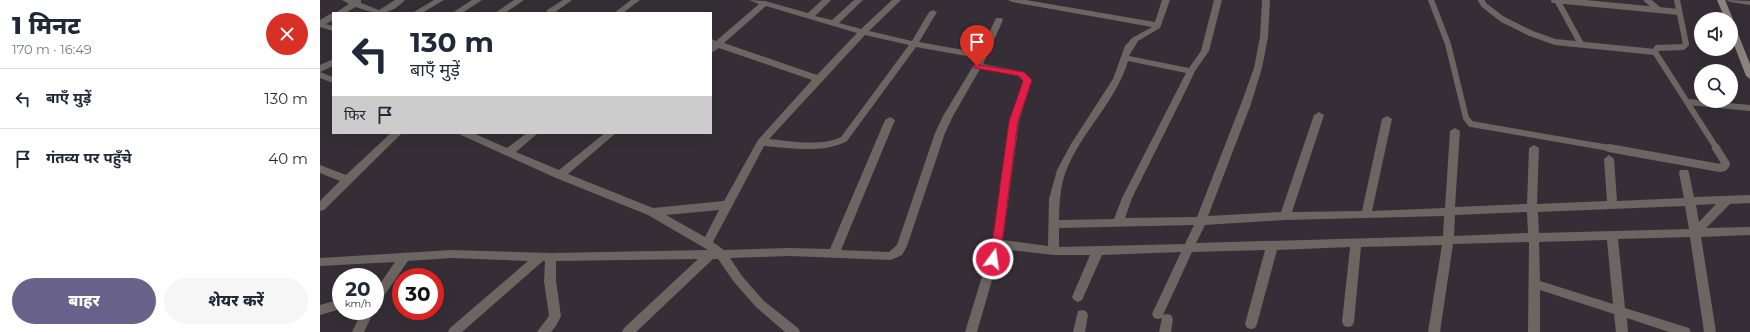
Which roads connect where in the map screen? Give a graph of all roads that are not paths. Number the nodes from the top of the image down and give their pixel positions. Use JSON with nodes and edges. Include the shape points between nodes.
{"nodes":[{"id":1,"x":346,"y":0,"type":"edge"},
{"id":2,"x":401,"y":0,"type":"edge"},
{"id":3,"x":440,"y":0,"type":"edge"},
{"id":4,"x":478,"y":0,"type":"edge"},
{"id":5,"x":520,"y":0,"type":"edge"},
{"id":6,"x":568,"y":0,"type":"edge"},
{"id":7,"x":636,"y":0,"type":"edge"},
{"id":8,"x":753,"y":0,"type":"edge"},
{"id":9,"x":827,"y":0,"type":"edge"},
{"id":10,"x":858,"y":0,"type":"edge"},
{"id":11,"x":897,"y":0,"type":"edge"},
{"id":12,"x":1012,"y":0,"type":"edge"},
{"id":13,"x":1166,"y":0,"type":"edge"},
{"id":14,"x":1218,"y":0,"type":"edge"},
{"id":15,"x":1266,"y":0,"type":"edge"},
{"id":16,"x":1431,"y":0,"type":"edge"},
{"id":17,"x":1481,"y":0,"type":"edge"},
{"id":18,"x":1556,"y":0,"type":"edge"},
{"id":19,"x":1609,"y":0,"type":"edge"},
{"id":20,"x":1647,"y":0,"type":"edge"},
{"id":21,"x":1677,"y":0,"type":"edge"},
{"id":22,"x":1721,"y":0,"type":"edge"},
{"id":23,"x":1730,"y":0,"type":"edge"},
{"id":24,"x":359,"y":2,"type":"edge"},
{"id":25,"x":1750,"y":3,"type":"edge"},
{"id":26,"x":765,"y":4,"type":"junction"},
{"id":27,"x":1615,"y":6,"type":"junction"},
{"id":28,"x":1659,"y":10,"type":"junction"},
{"id":29,"x":341,"y":12,"type":"edge"},
{"id":30,"x":377,"y":12,"type":"edge"},
{"id":31,"x":381,"y":12,"type":"edge"},
{"id":32,"x":418,"y":12,"type":"edge"},
{"id":33,"x":458,"y":12,"type":"edge"},
{"id":34,"x":501,"y":12,"type":"edge"},
{"id":35,"x":550,"y":12,"type":"dead end"},
{"id":36,"x":621,"y":12,"type":"edge"},
{"id":37,"x":933,"y":12,"type":"dead end"},
{"id":38,"x":1679,"y":12,"type":"junction"},
{"id":39,"x":1725,"y":12,"type":"edge"},
{"id":40,"x":332,"y":17,"type":"edge"},
{"id":41,"x":809,"y":17,"type":"junction"},
{"id":42,"x":999,"y":20,"type":"dead end"},
{"id":43,"x":320,"y":24,"type":"edge"},
{"id":44,"x":833,"y":24,"type":"junction"},
{"id":45,"x":1157,"y":25,"type":"junction"},
{"id":46,"x":332,"y":29,"type":"edge"},
{"id":47,"x":863,"y":32,"type":"junction"},
{"id":48,"x":1633,"y":43,"type":"dead end"},
{"id":49,"x":914,"y":44,"type":"junction"},
{"id":50,"x":1581,"y":44,"type":"junction"},
{"id":51,"x":1738,"y":44,"type":"edge"},
{"id":52,"x":713,"y":45,"type":"edge"},
{"id":53,"x":1638,"y":50,"type":"junction"},
{"id":54,"x":1655,"y":52,"type":"junction"},
{"id":55,"x":982,"y":56,"type":"junction"},
{"id":56,"x":1125,"y":58,"type":"junction"},
{"id":57,"x":332,"y":63,"type":"edge"},
{"id":58,"x":977,"y":66,"type":"junction"},
{"id":59,"x":320,"y":69,"type":"edge"},
{"id":60,"x":1191,"y":71,"type":"junction"},
{"id":61,"x":320,"y":75,"type":"edge"},
{"id":62,"x":1750,"y":76,"type":"edge"},
{"id":63,"x":818,"y":79,"type":"junction"},
{"id":64,"x":332,"y":80,"type":"edge"},
{"id":65,"x":1688,"y":102,"type":"junction"},
{"id":66,"x":1750,"y":108,"type":"edge"},
{"id":67,"x":1319,"y":115,"type":"dead end"},
{"id":68,"x":1387,"y":119,"type":"dead end"},
{"id":69,"x":890,"y":120,"type":"dead end"},
{"id":70,"x":1455,"y":131,"type":"dead end"},
{"id":71,"x":396,"y":134,"type":"edge"},
{"id":72,"x":466,"y":134,"type":"edge"},
{"id":73,"x":532,"y":134,"type":"edge"},
{"id":74,"x":610,"y":134,"type":"edge"},
{"id":75,"x":761,"y":142,"type":"junction"},
{"id":76,"x":1534,"y":148,"type":"dead end"},
{"id":77,"x":509,"y":152,"type":"junction"},
{"id":78,"x":1609,"y":159,"type":"dead end"},
{"id":79,"x":320,"y":169,"type":"edge"},
{"id":80,"x":1684,"y":173,"type":"dead end"},
{"id":81,"x":560,"y":175,"type":"junction"},
{"id":82,"x":346,"y":180,"type":"junction"},
{"id":83,"x":1750,"y":199,"type":"edge"},
{"id":84,"x":1727,"y":200,"type":"junction"},
{"id":85,"x":1690,"y":201,"type":"junction"},
{"id":86,"x":1612,"y":204,"type":"junction"},
{"id":87,"x":728,"y":205,"type":"junction"},
{"id":88,"x":320,"y":207,"type":"edge"},
{"id":89,"x":1532,"y":207,"type":"junction"},
{"id":90,"x":1449,"y":211,"type":"junction"},
{"id":91,"x":652,"y":212,"type":"junction"},
{"id":92,"x":1366,"y":215,"type":"junction"},
{"id":93,"x":1286,"y":216,"type":"junction"},
{"id":94,"x":1201,"y":221,"type":"junction"},
{"id":95,"x":1118,"y":222,"type":"junction"},
{"id":96,"x":1053,"y":224,"type":"junction"},
{"id":97,"x":1750,"y":231,"type":"edge"},
{"id":98,"x":1695,"y":233,"type":"junction"},
{"id":99,"x":1612,"y":236,"type":"junction"},
{"id":100,"x":1534,"y":238,"type":"junction"},
{"id":101,"x":1448,"y":240,"type":"junction"},
{"id":102,"x":708,"y":243,"type":"junction"},
{"id":103,"x":997,"y":244,"type":"junction"},
{"id":104,"x":1356,"y":244,"type":"junction"},
{"id":105,"x":1272,"y":246,"type":"junction"},
{"id":106,"x":1190,"y":248,"type":"junction"},
{"id":107,"x":1054,"y":250,"type":"junction"},
{"id":108,"x":1098,"y":250,"type":"junction"},
{"id":109,"x":834,"y":253,"type":"junction"},
{"id":110,"x":721,"y":254,"type":"junction"},
{"id":111,"x":546,"y":256,"type":"junction"},
{"id":112,"x":709,"y":256,"type":"junction"},
{"id":113,"x":405,"y":257,"type":"junction"},
{"id":114,"x":320,"y":262,"type":"edge"},
{"id":115,"x":1535,"y":284,"type":"junction"},
{"id":116,"x":384,"y":286,"type":"edge"},
{"id":117,"x":1078,"y":297,"type":"dead end"},
{"id":118,"x":332,"y":307,"type":"edge"},
{"id":119,"x":320,"y":310,"type":"edge"},
{"id":120,"x":1620,"y":312,"type":"junction"},
{"id":121,"x":1082,"y":315,"type":"dead end"},
{"id":122,"x":364,"y":320,"type":"edge"},
{"id":123,"x":1348,"y":322,"type":"dead end"},
{"id":124,"x":1251,"y":324,"type":"dead end"},
{"id":125,"x":358,"y":332,"type":"edge"},
{"id":126,"x":454,"y":332,"type":"edge"},
{"id":127,"x":543,"y":332,"type":"edge"},
{"id":128,"x":628,"y":332,"type":"edge"},
{"id":129,"x":794,"y":332,"type":"edge"},
{"id":130,"x":971,"y":332,"type":"edge"},
{"id":131,"x":1080,"y":332,"type":"edge"},
{"id":132,"x":1165,"y":332,"type":"edge"},
{"id":133,"x":1434,"y":332,"type":"edge"},
{"id":134,"x":1534,"y":332,"type":"edge"},
{"id":135,"x":1622,"y":332,"type":"edge"},
{"id":136,"x":1685,"y":332,"type":"edge"},
{"id":137,"x":1710,"y":332,"type":"edge"}],
"edges":[{"from":1,"to":24,"type":"street"},
{"from":2,"to":31,"type":"street"},
{"from":3,"to":32,"type":"street"},
{"from":4,"to":33,"type":"street"},
{"from":5,"to":34,"type":"street"},
{"from":6,"to":35,"type":"street"},
{"from":7,"to":36,"type":"street"},
{"from":8,"to":26,"type":"street"},
{"from":9,"to":41,"type":"street"},
{"from":10,"to":44,"type":"street"},
{"from":11,"to":47,"type":"street"},
{"from":12,"to":45,"type":"street"},
{"from":13,"to":45,"type":"street"},
{"from":14,"to":60,"type":"street","via":[[1209,40]]},
{"from":15,"to":94,"type":"street","via":[[1264,37],[1258,68]]},
{"from":16,"to":65,"type":"lane","via":[[1448,44],[1466,118],[1472,124],[1724,167],[1726,164]]},
{"from":17,"to":50,"type":"lane","via":[[1502,19],[1530,33],[1556,42]]},
{"from":18,"to":27,"type":"lane"},
{"from":18,"to":50,"type":"lane"},
{"from":19,"to":27,"type":"lane"},
{"from":20,"to":28,"type":"lane"},
{"from":21,"to":38,"type":"lane"},
{"from":22,"to":39,"type":"street"},
{"from":23,"to":25,"type":"street"},
{"from":24,"to":29,"type":"street"},
{"from":24,"to":30,"type":"street"},
{"from":26,"to":41,"type":"street"},
{"from":26,"to":52,"type":"street"},
{"from":27,"to":28,"type":"lane"},
{"from":28,"to":38,"type":"lane"},
{"from":37,"to":49,"type":"street"},
{"from":38,"to":54,"type":"lane","via":[[1686,44],[1683,47],[1657,48]]},
{"from":40,"to":43,"type":"street"},
{"from":41,"to":44,"type":"street"},
{"from":42,"to":55,"type":"street"},
{"from":43,"to":46,"type":"street"},
{"from":44,"to":47,"type":"street"},
{"from":45,"to":56,"type":"street","via":[[1132,41]]},
{"from":47,"to":49,"type":"street"},
{"from":47,"to":63,"type":"street"},
{"from":48,"to":53,"type":"lane"},
{"from":49,"to":55,"type":"street"},
{"from":49,"to":75,"type":"street","via":[[840,143],[823,145]]},
{"from":50,"to":53,"type":"lane"},
{"from":51,"to":62,"type":"street"},
{"from":52,"to":63,"type":"street"},
{"from":53,"to":54,"type":"lane"},
{"from":54,"to":65,"type":"lane"},
{"from":55,"to":58,"type":"street"},
{"from":56,"to":60,"type":"street"},
{"from":56,"to":96,"type":"street","via":[[1118,78],[1062,170]]},
{"from":57,"to":59,"type":"street"},
{"from":58,"to":103,"type":"street","via":[[1021,74],[1028,80],[1014,121]]},
{"from":58,"to":109,"type":"street","via":[[940,133],[898,252],[889,256]]},
{"from":60,"to":95,"type":"street","via":[[1126,198]]},
{"from":61,"to":64,"type":"street"},
{"from":63,"to":75,"type":"street"},
{"from":65,"to":66,"type":"lane"},
{"from":67,"to":93,"type":"street"},
{"from":68,"to":92,"type":"street"},
{"from":69,"to":109,"type":"street"},
{"from":70,"to":90,"type":"street"},
{"from":71,"to":82,"type":"street"},
{"from":72,"to":77,"type":"street"},
{"from":73,"to":77,"type":"street"},
{"from":74,"to":81,"type":"street"},
{"from":75,"to":87,"type":"street"},
{"from":76,"to":89,"type":"street"},
{"from":77,"to":81,"type":"street"},
{"from":78,"to":86,"type":"street"},
{"from":79,"to":82,"type":"street"},
{"from":80,"to":85,"type":"street"},
{"from":81,"to":91,"type":"street"},
{"from":82,"to":88,"type":"street"},
{"from":83,"to":84,"type":"street"},
{"from":84,"to":85,"type":"street"},
{"from":84,"to":98,"type":"street"},
{"from":85,"to":86,"type":"street"},
{"from":85,"to":98,"type":"street"},
{"from":86,"to":89,"type":"street"},
{"from":87,"to":91,"type":"street"},
{"from":87,"to":102,"type":"street"},
{"from":89,"to":90,"type":"street"},
{"from":89,"to":100,"type":"street"},
{"from":90,"to":92,"type":"street"},
{"from":90,"to":101,"type":"street"},
{"from":91,"to":102,"type":"street"},
{"from":92,"to":93,"type":"street"},
{"from":93,"to":94,"type":"street"},
{"from":94,"to":95,"type":"street"},
{"from":94,"to":106,"type":"street"},
{"from":95,"to":96,"type":"street"},
{"from":96,"to":107,"type":"street"},
{"from":97,"to":98,"type":"street"},
{"from":98,"to":99,"type":"street"},
{"from":98,"to":137,"type":"street"},
{"from":99,"to":100,"type":"street"},
{"from":99,"to":120,"type":"street"},
{"from":100,"to":101,"type":"street"},
{"from":100,"to":115,"type":"street"},
{"from":101,"to":104,"type":"street"},
{"from":101,"to":133,"type":"street"},
{"from":102,"to":110,"type":"street"},
{"from":103,"to":107,"type":"street"},
{"from":103,"to":130,"type":"street"},
{"from":104,"to":105,"type":"street"},
{"from":104,"to":123,"type":"street"},
{"from":105,"to":106,"type":"street"},
{"from":105,"to":124,"type":"street"},
{"from":106,"to":108,"type":"street"},
{"from":106,"to":132,"type":"street","via":[[1163,317]]},
{"from":107,"to":108,"type":"street"},
{"from":108,"to":117,"type":"street"},
{"from":109,"to":110,"type":"street"},
{"from":110,"to":112,"type":"street"},
{"from":110,"to":129,"type":"street","via":[[751,294]]},
{"from":111,"to":112,"type":"street"},
{"from":111,"to":113,"type":"street","via":[[451,254]]},
{"from":111,"to":126,"type":"street"},
{"from":111,"to":127,"type":"street","via":[[555,316]]},
{"from":112,"to":128,"type":"street"},
{"from":113,"to":114,"type":"street"},
{"from":113,"to":116,"type":"street"},
{"from":115,"to":120,"type":"street"},
{"from":115,"to":134,"type":"street"},
{"from":118,"to":119,"type":"street"},
{"from":120,"to":135,"type":"street"},
{"from":120,"to":136,"type":"street"},
{"from":121,"to":131,"type":"street"},
{"from":122,"to":125,"type":"street"}]}
